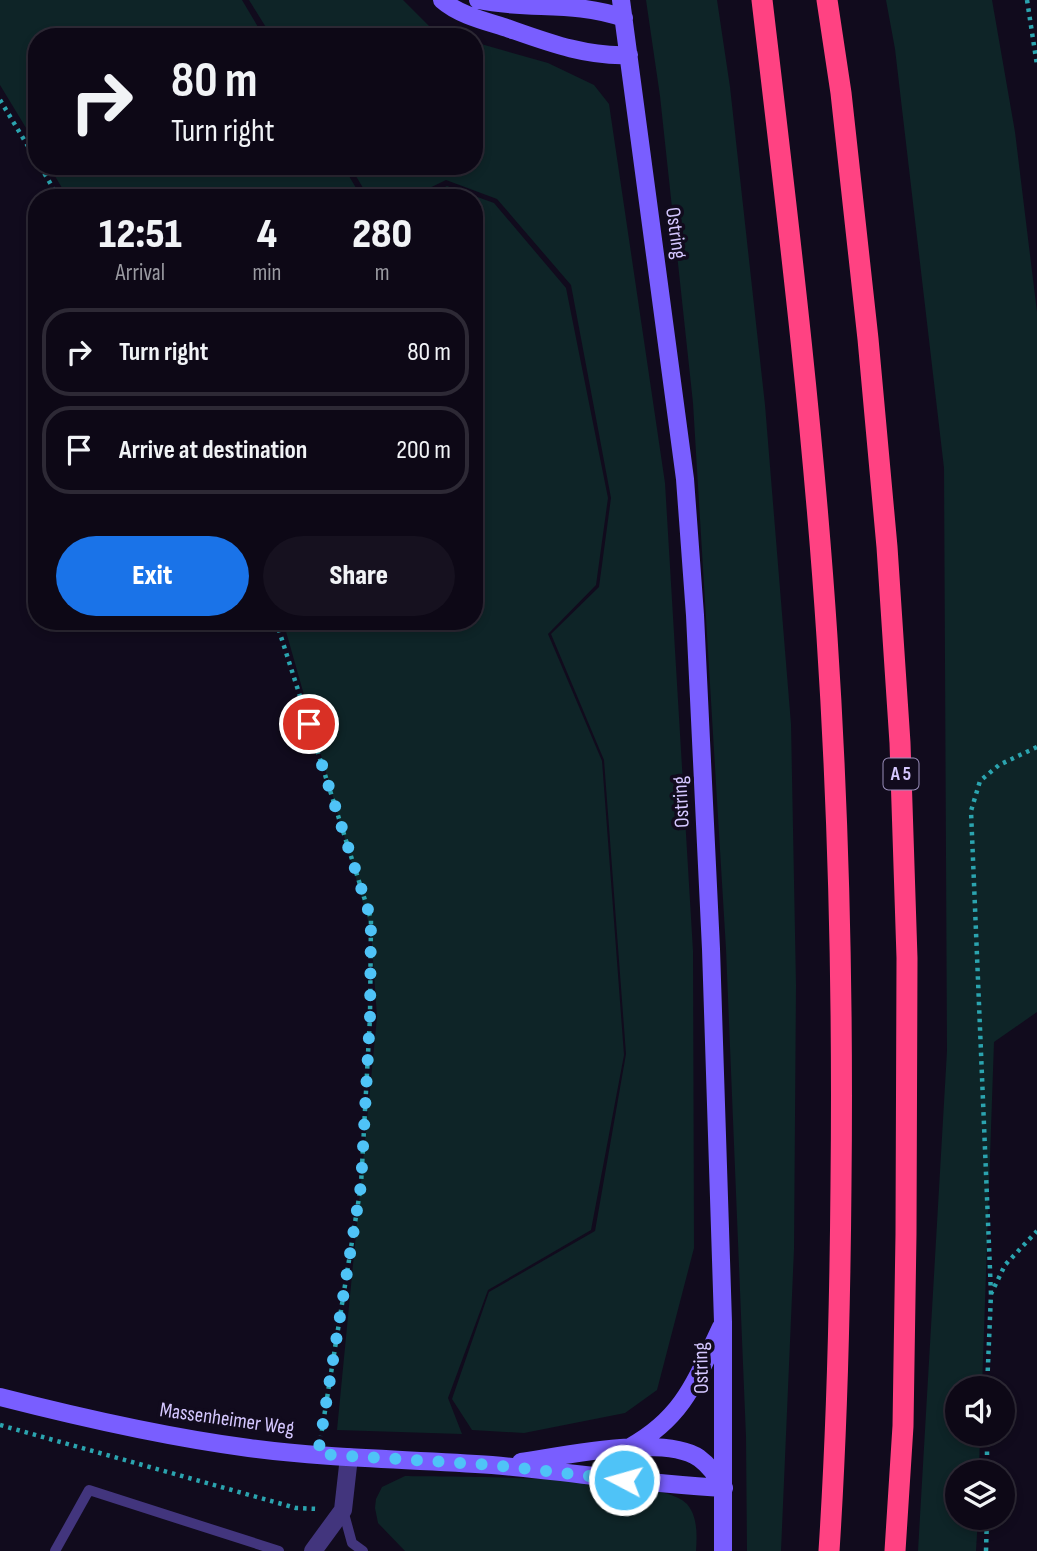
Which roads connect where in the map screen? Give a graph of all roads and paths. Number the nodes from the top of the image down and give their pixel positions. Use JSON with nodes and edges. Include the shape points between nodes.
{"nodes":[{"id":1,"x":442,"y":0,"type":"edge"},
{"id":2,"x":478,"y":0,"type":"edge"},
{"id":3,"x":621,"y":0,"type":"edge"},
{"id":4,"x":762,"y":0,"type":"edge"},
{"id":5,"x":827,"y":0,"type":"edge"},
{"id":6,"x":1027,"y":0,"type":"edge"},
{"id":7,"x":540,"y":2,"type":"edge"},
{"id":8,"x":624,"y":18,"type":"junction"},
{"id":9,"x":629,"y":55,"type":"junction"},
{"id":10,"x":1037,"y":65,"type":"edge"},
{"id":11,"x":0,"y":100,"type":"edge"},
{"id":12,"x":28,"y":146,"type":"edge"},
{"id":13,"x":279,"y":630,"type":"edge"},
{"id":14,"x":1037,"y":747,"type":"edge"},
{"id":15,"x":1037,"y":1231,"type":"edge"},
{"id":16,"x":991,"y":1294,"type":"junction"},
{"id":17,"x":723,"y":1322,"type":"junction"},
{"id":18,"x":988,"y":1376,"type":"edge"},
{"id":19,"x":0,"y":1397,"type":"edge"},
{"id":20,"x":0,"y":1425,"type":"edge"},
{"id":21,"x":627,"y":1448,"type":"junction"},
{"id":22,"x":318,"y":1454,"type":"junction"},
{"id":23,"x":349,"y":1457,"type":"junction"},
{"id":24,"x":493,"y":1465,"type":"junction"},
{"id":25,"x":724,"y":1488,"type":"junction"},
{"id":26,"x":343,"y":1510,"type":"junction"},
{"id":27,"x":987,"y":1530,"type":"edge"},
{"id":28,"x":55,"y":1551,"type":"edge"},
{"id":29,"x":279,"y":1551,"type":"edge"},
{"id":30,"x":313,"y":1551,"type":"edge"},
{"id":31,"x":363,"y":1551,"type":"edge"},
{"id":32,"x":723,"y":1551,"type":"edge"},
{"id":33,"x":829,"y":1551,"type":"edge"},
{"id":34,"x":895,"y":1551,"type":"edge"},
{"id":35,"x":986,"y":1551,"type":"edge"}],
"edges":[{"from":1,"to":9,"type":"main road","via":[[475,18],[568,49]]},
{"from":2,"to":7,"type":"main road","via":[[508,5]]},
{"from":3,"to":8,"type":"main road"},
{"from":4,"to":33,"type":"highway","via":[[796,274],[827,637],[838,845],[840,1286]]},
{"from":5,"to":34,"type":"highway","number":"A 5","via":[[870,353],[900,743],[907,958],[906,1220],[903,1426]]},
{"from":6,"to":10,"type":"path"},
{"from":7,"to":8,"type":"main road","via":[[585,6]]},
{"from":8,"to":9,"type":"main road","name":"Ostring"},
{"from":9,"to":17,"type":"main road","name":"Ostring","via":[[686,493],[710,935]]},
{"from":11,"to":12,"type":"path"},
{"from":13,"to":22,"type":"path","via":[[371,919],[361,1185]]},
{"from":14,"to":16,"type":"path","via":[[999,765],[980,781],[971,811]]},
{"from":15,"to":16,"type":"path","via":[[1005,1265]]},
{"from":16,"to":18,"type":"path"},
{"from":17,"to":21,"type":"main road","name":"Massenheimer Weg","via":[[684,1400],[663,1425]]},
{"from":17,"to":25,"type":"main road","name":"Ostring"},
{"from":19,"to":22,"type":"main road","name":"Massenheimer Weg","via":[[190,1440]]},
{"from":20,"to":26,"type":"path","via":[[296,1507]]},
{"from":21,"to":24,"type":"main road","name":"Massenheimer Weg"},
{"from":21,"to":25,"type":"main road","name":"Massenheimer Weg","via":[[682,1450],[709,1466]]},
{"from":22,"to":23,"type":"main road","name":"Massenheimer Weg"},
{"from":23,"to":24,"type":"main road","name":"Massenheimer Weg"},
{"from":23,"to":26,"type":"street"},
{"from":24,"to":25,"type":"main road","name":"Massenheimer Weg"},
{"from":25,"to":32,"type":"main road","name":"Ostring"},
{"from":26,"to":30,"type":"street"},
{"from":26,"to":31,"type":"lane","via":[[352,1543]]},
{"from":27,"to":35,"type":"path"},
{"from":28,"to":29,"type":"lane","via":[[89,1490]]}]}
